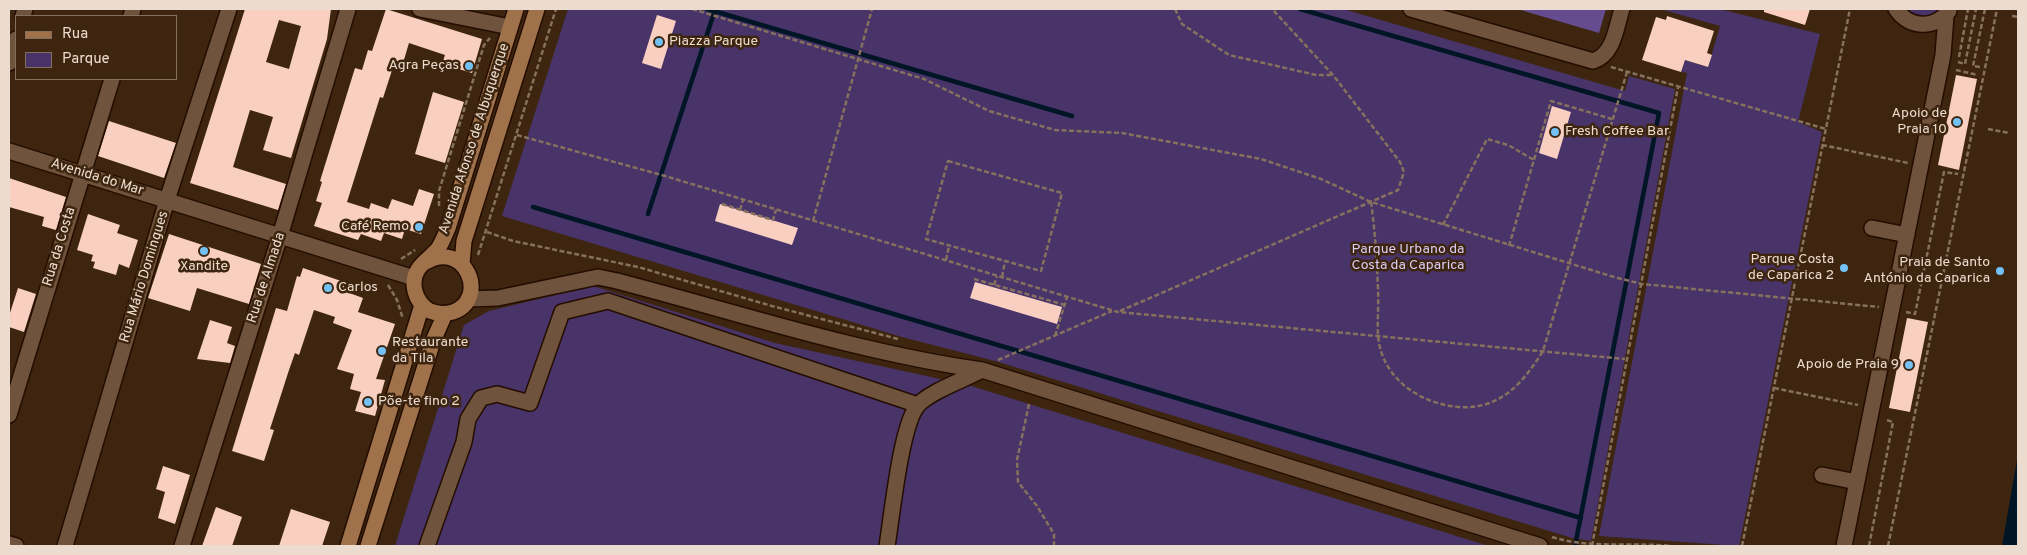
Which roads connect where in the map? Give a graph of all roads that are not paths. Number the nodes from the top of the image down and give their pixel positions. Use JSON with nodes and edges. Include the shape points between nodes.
{"nodes":[{"id":1,"x":229,"y":9,"type":"edge"},
{"id":2,"x":348,"y":9,"type":"edge"},
{"id":3,"x":420,"y":9,"type":"edge"},
{"id":4,"x":516,"y":9,"type":"edge"},
{"id":5,"x":537,"y":9,"type":"edge"},
{"id":6,"x":1411,"y":9,"type":"edge"},
{"id":7,"x":1622,"y":9,"type":"edge"},
{"id":8,"x":1896,"y":9,"type":"edge"},
{"id":9,"x":1949,"y":12,"type":"edge"},
{"id":10,"x":1920,"y":25,"type":"junction"},
{"id":11,"x":510,"y":27,"type":"junction"},
{"id":12,"x":15,"y":42,"type":"edge"},
{"id":13,"x":1942,"y":52,"type":"junction"},
{"id":14,"x":9,"y":63,"type":"edge"},
{"id":15,"x":112,"y":80,"type":"edge"},
{"id":16,"x":9,"y":151,"type":"edge"},
{"id":17,"x":83,"y":174,"type":"junction"},
{"id":18,"x":167,"y":200,"type":"junction"},
{"id":19,"x":1872,"y":228,"type":"dead end"},
{"id":20,"x":1906,"y":235,"type":"junction"},
{"id":21,"x":280,"y":236,"type":"junction"},
{"id":22,"x":424,"y":263,"type":"junction"},
{"id":23,"x":469,"y":263,"type":"junction"},
{"id":24,"x":414,"y":278,"type":"junction"},
{"id":25,"x":468,"y":298,"type":"junction"},
{"id":26,"x":422,"y":305,"type":"junction"},
{"id":27,"x":445,"y":314,"type":"junction"},
{"id":28,"x":988,"y":366,"type":"junction"},
{"id":29,"x":918,"y":406,"type":"junction"},
{"id":30,"x":9,"y":415,"type":"edge"},
{"id":31,"x":1822,"y":475,"type":"dead end"},
{"id":32,"x":1857,"y":482,"type":"junction"},
{"id":33,"x":9,"y":544,"type":"edge"},
{"id":34,"x":16,"y":546,"type":"edge"},
{"id":35,"x":65,"y":546,"type":"edge"},
{"id":36,"x":182,"y":546,"type":"edge"},
{"id":37,"x":348,"y":546,"type":"edge"},
{"id":38,"x":368,"y":546,"type":"edge"},
{"id":39,"x":427,"y":546,"type":"edge"},
{"id":40,"x":887,"y":546,"type":"edge"},
{"id":41,"x":1540,"y":546,"type":"edge"},
{"id":42,"x":1844,"y":546,"type":"edge"}],
"edges":[{"from":1,"to":18,"type":"street","name":"Rua Mário Domingues"},
{"from":2,"to":21,"type":"street","name":"Rua de Almada"},
{"from":3,"to":11,"type":"street"},
{"from":4,"to":11,"type":"main road","name":"Avenida Afonso de Albuquerque"},
{"from":5,"to":23,"type":"main road","name":"Avenida Afonso de Albuquerque","via":[[464,241]]},
{"from":6,"to":7,"type":"street","via":[[1593,61],[1601,59],[1609,50]]},
{"from":8,"to":10,"type":"street","via":[[1905,19]]},
{"from":9,"to":10,"type":"street","via":[[1940,21]]},
{"from":9,"to":13,"type":"street"},
{"from":10,"to":13,"type":"street"},
{"from":11,"to":22,"type":"main road","name":"Avenida Afonso de Albuquerque","via":[[448,228],[438,248]]},
{"from":12,"to":14,"type":"street"},
{"from":13,"to":20,"type":"street"},
{"from":15,"to":17,"type":"street","name":"Rua da Costa"},
{"from":16,"to":17,"type":"street","name":"Avenida do Mar"},
{"from":17,"to":18,"type":"street","name":"Avenida do Mar"},
{"from":17,"to":30,"type":"street","name":"Rua da Costa"},
{"from":18,"to":21,"type":"street","name":"Avenida do Mar"},
{"from":18,"to":35,"type":"street","name":"Rua Mário Domingues"},
{"from":19,"to":20,"type":"street"},
{"from":20,"to":32,"type":"street"},
{"from":21,"to":24,"type":"street","name":"Avenida do Mar"},
{"from":21,"to":36,"type":"street","name":"Rua de Almada"},
{"from":22,"to":23,"type":"main road","via":[[440,256]]},
{"from":22,"to":24,"type":"main road","name":"Avenida Afonso de Albuquerque"},
{"from":23,"to":25,"type":"main road","name":"Avenida Afonso de Albuquerque"},
{"from":24,"to":26,"type":"main road","via":[[416,297]]},
{"from":25,"to":27,"type":"main road","via":[[462,306]]},
{"from":25,"to":28,"type":"street","via":[[498,298],[598,277],[851,343],[950,365]]},
{"from":26,"to":27,"type":"main road","via":[[437,314]]},
{"from":26,"to":37,"type":"main road"},
{"from":27,"to":38,"type":"main road","via":[[433,341]]},
{"from":28,"to":29,"type":"street","via":[[928,397]]},
{"from":28,"to":41,"type":"street"},
{"from":29,"to":39,"type":"street","via":[[608,301],[562,312],[530,403],[496,394],[480,398],[468,420],[464,442]]},
{"from":29,"to":40,"type":"street","via":[[906,428]]},
{"from":31,"to":32,"type":"street"},
{"from":32,"to":42,"type":"street"},
{"from":33,"to":34,"type":"street"}]}
